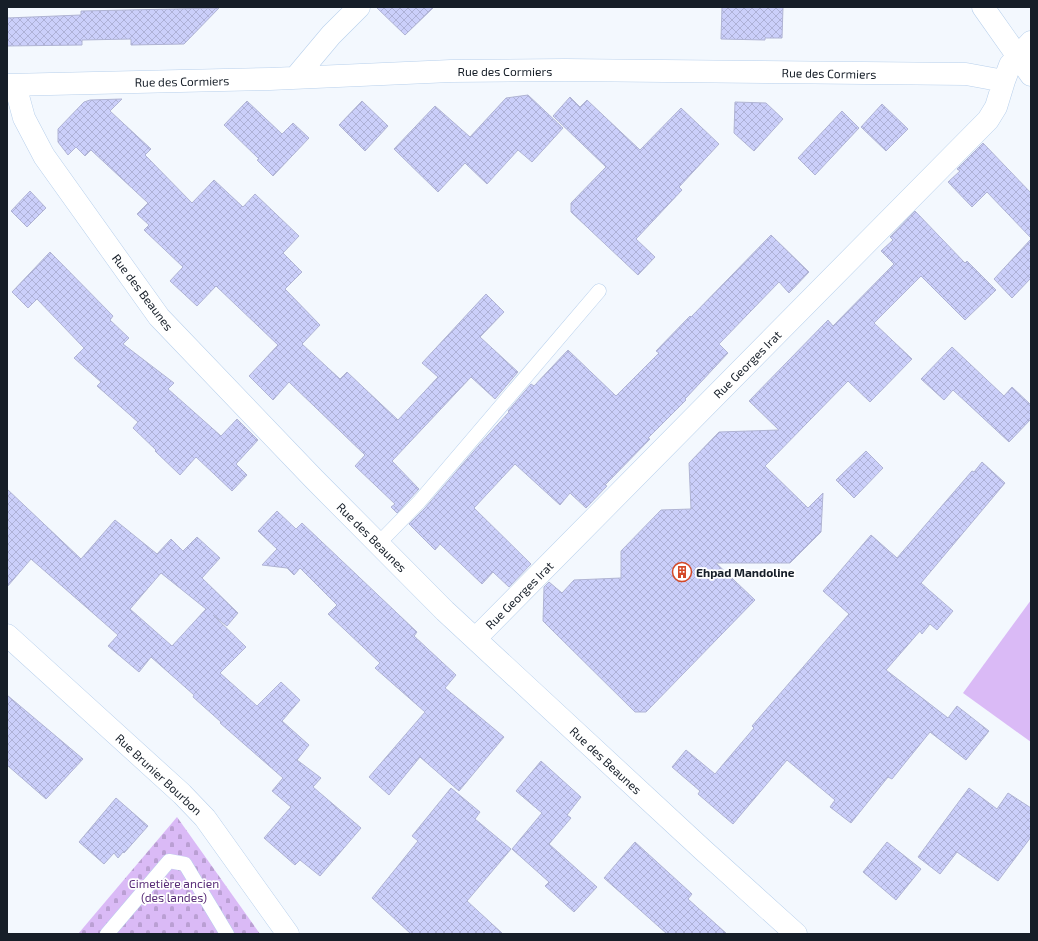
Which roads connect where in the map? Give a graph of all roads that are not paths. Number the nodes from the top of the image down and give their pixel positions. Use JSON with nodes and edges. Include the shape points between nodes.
{"nodes":[{"id":1,"x":359,"y":7,"type":"edge"},
{"id":2,"x":983,"y":7,"type":"edge"},
{"id":3,"x":1024,"y":49,"type":"edge"},
{"id":4,"x":1031,"y":75,"type":"edge"},
{"id":5,"x":295,"y":78,"type":"junction"},
{"id":6,"x":1004,"y":81,"type":"junction"},
{"id":7,"x":11,"y":85,"type":"edge"},
{"id":8,"x":599,"y":291,"type":"dead end"},
{"id":9,"x":378,"y":544,"type":"junction"},
{"id":10,"x":7,"y":635,"type":"edge"},
{"id":11,"x":476,"y":638,"type":"junction"},
{"id":12,"x":106,"y":934,"type":"edge"},
{"id":13,"x":227,"y":934,"type":"edge"},
{"id":14,"x":288,"y":934,"type":"edge"},
{"id":15,"x":796,"y":934,"type":"edge"}],
"edges":[{"from":1,"to":5,"type":"street","via":[[331,35]]},
{"from":2,"to":3,"type":"street"},
{"from":3,"to":4,"type":"street"},
{"from":3,"to":6,"type":"street","name":"Rue Georges Irat","via":[[1010,66]]},
{"from":5,"to":6,"type":"street","name":"Rue des Cormiers","via":[[451,71],[565,70],[966,74]]},
{"from":5,"to":7,"type":"street","name":"Rue des Cormiers"},
{"from":6,"to":11,"type":"street","name":"Rue Georges Irat","via":[[996,107],[988,120]]},
{"from":7,"to":9,"type":"street","name":"Rue des Beaunes","via":[[24,118],[44,156],[159,317]]},
{"from":8,"to":9,"type":"lane","via":[[419,502]]},
{"from":9,"to":11,"type":"street","name":"Rue des Beaunes"},
{"from":10,"to":14,"type":"street","name":"Rue Brunier Bourbon","via":[[182,794],[205,818]]},
{"from":11,"to":15,"type":"street","name":"Rue des Beaunes"},
{"from":12,"to":13,"type":"lane","via":[[169,861],[185,864]]}]}
